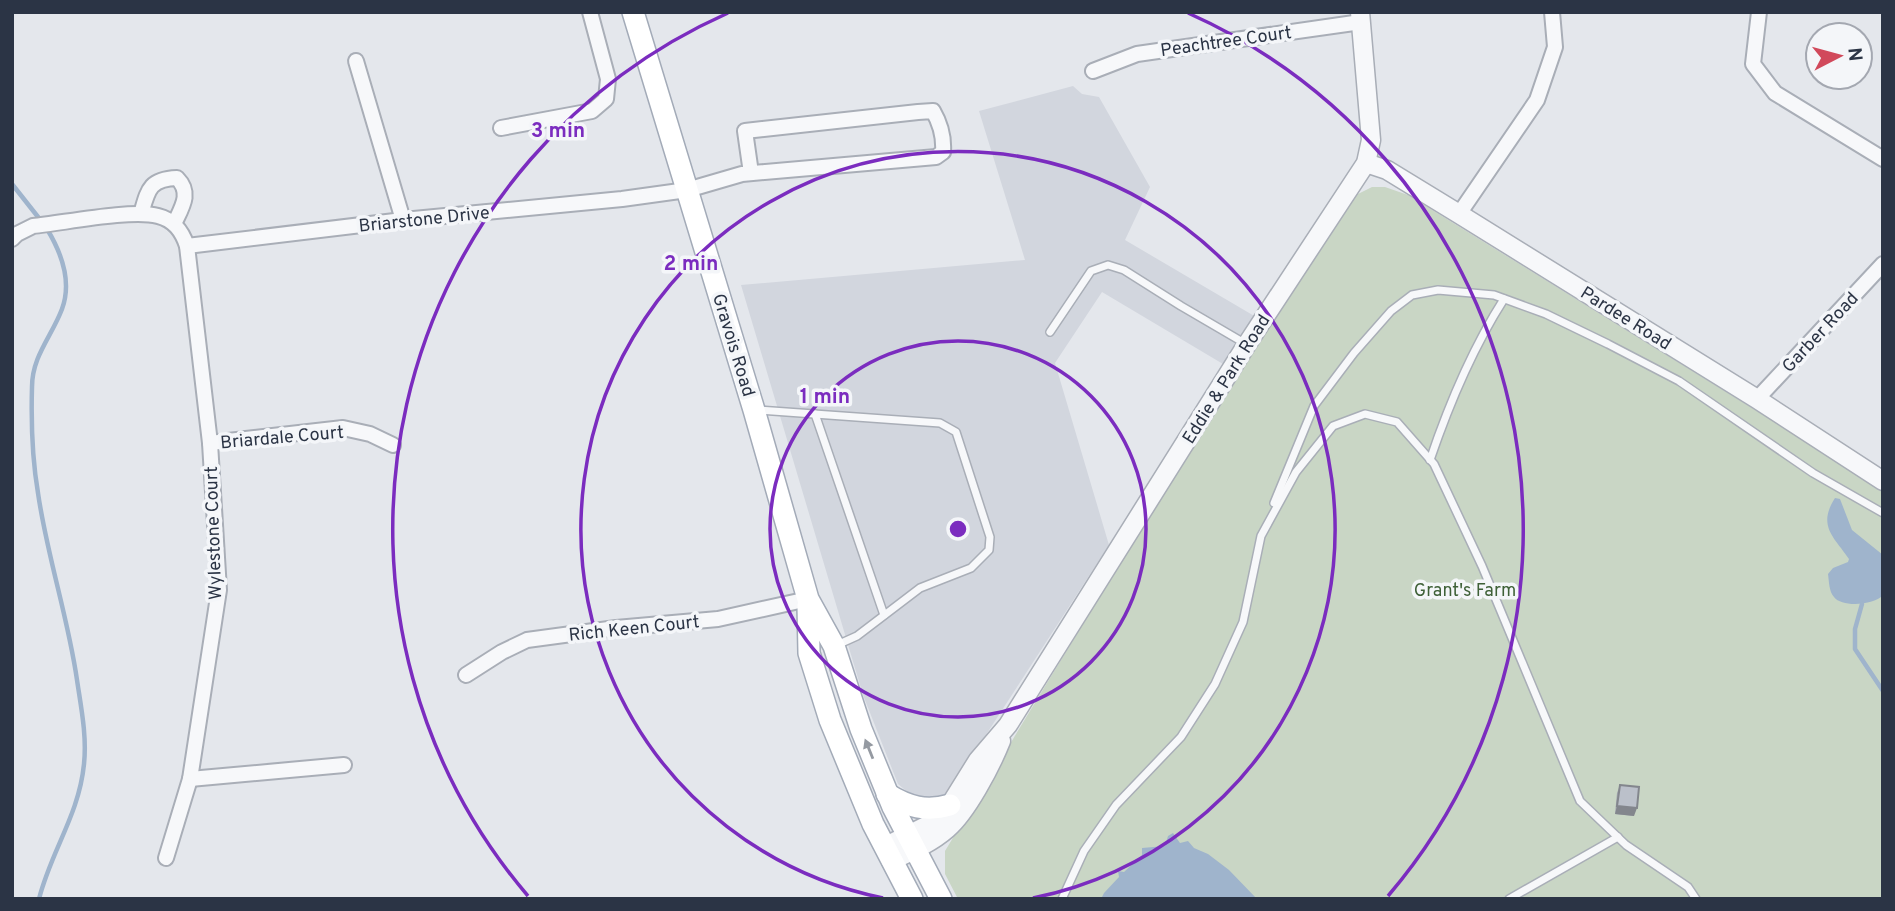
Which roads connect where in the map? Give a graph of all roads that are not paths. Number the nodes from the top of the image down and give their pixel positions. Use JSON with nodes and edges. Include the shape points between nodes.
{"nodes":[{"id":1,"x":590,"y":12,"type":"edge"},
{"id":2,"x":632,"y":12,"type":"edge"},
{"id":3,"x":1552,"y":12,"type":"edge"},
{"id":4,"x":1759,"y":12,"type":"edge"},
{"id":5,"x":1361,"y":17,"type":"edge"},
{"id":6,"x":356,"y":61,"type":"dead end"},
{"id":7,"x":1093,"y":71,"type":"dead end"},
{"id":8,"x":501,"y":128,"type":"dead end"},
{"id":9,"x":1883,"y":159,"type":"edge"},
{"id":10,"x":1366,"y":163,"type":"junction"},
{"id":11,"x":751,"y":173,"type":"junction"},
{"id":12,"x":687,"y":190,"type":"junction"},
{"id":13,"x":141,"y":214,"type":"junction"},
{"id":14,"x":1459,"y":214,"type":"junction"},
{"id":15,"x":403,"y":220,"type":"junction"},
{"id":16,"x":174,"y":224,"type":"junction"},
{"id":17,"x":14,"y":234,"type":"edge"},
{"id":18,"x":187,"y":246,"type":"junction"},
{"id":19,"x":1883,"y":264,"type":"edge"},
{"id":20,"x":1504,"y":299,"type":"junction"},
{"id":21,"x":1050,"y":332,"type":"dead end"},
{"id":22,"x":1247,"y":344,"type":"junction"},
{"id":23,"x":1757,"y":399,"type":"junction"},
{"id":24,"x":754,"y":410,"type":"junction"},
{"id":25,"x":815,"y":414,"type":"junction"},
{"id":26,"x":210,"y":443,"type":"junction"},
{"id":27,"x":393,"y":445,"type":"dead end"},
{"id":28,"x":1430,"y":460,"type":"junction"},
{"id":29,"x":1883,"y":481,"type":"edge"},
{"id":30,"x":1883,"y":513,"type":"edge"},
{"id":31,"x":1261,"y":536,"type":"junction"},
{"id":32,"x":808,"y":599,"type":"junction"},
{"id":33,"x":884,"y":615,"type":"junction"},
{"id":34,"x":834,"y":646,"type":"junction"},
{"id":35,"x":466,"y":675,"type":"dead end"},
{"id":36,"x":1008,"y":725,"type":"junction"},
{"id":37,"x":345,"y":765,"type":"dead end"},
{"id":38,"x":190,"y":779,"type":"junction"},
{"id":39,"x":887,"y":794,"type":"junction"},
{"id":40,"x":950,"y":805,"type":"junction"},
{"id":41,"x":1618,"y":837,"type":"junction"},
{"id":42,"x":911,"y":843,"type":"junction"},
{"id":43,"x":887,"y":854,"type":"junction"},
{"id":44,"x":166,"y":858,"type":"dead end"},
{"id":45,"x":912,"y":899,"type":"edge"},
{"id":46,"x":941,"y":899,"type":"edge"},
{"id":47,"x":1062,"y":899,"type":"edge"},
{"id":48,"x":1509,"y":899,"type":"edge"},
{"id":49,"x":1696,"y":899,"type":"edge"}],
"edges":[{"from":1,"to":8,"type":"street","via":[[608,79],[606,99],[592,111]]},
{"from":2,"to":12,"type":"main road","name":"Gravois Road"},
{"from":3,"to":14,"type":"street","via":[[1555,47],[1537,100]]},
{"from":4,"to":9,"type":"street","via":[[1753,64],[1775,93]]},
{"from":5,"to":7,"type":"street","name":"Peachtree Court","via":[[1137,54]]},
{"from":5,"to":10,"type":"street","name":"Eddie & Park Road","via":[[1371,129]]},
{"from":6,"to":15,"type":"street"},
{"from":10,"to":14,"type":"street","name":"Pardee Road","via":[[1387,170]]},
{"from":10,"to":22,"type":"street","name":"Eddie & Park Road"},
{"from":11,"to":11,"type":"street","name":"Briarstone Drive","via":[[746,131],[918,111],[933,111],[939,120],[944,143],[943,152],[936,157]]},
{"from":11,"to":12,"type":"street","name":"Briarstone Drive"},
{"from":12,"to":15,"type":"street","name":"Briarstone Drive"},
{"from":12,"to":24,"type":"main road","name":"Gravois Road"},
{"from":13,"to":16,"type":"street","via":[[160,216]]},
{"from":13,"to":16,"type":"street","via":[[153,183],[177,178],[184,184],[186,198]]},
{"from":13,"to":17,"type":"street","via":[[33,226]]},
{"from":14,"to":23,"type":"street","name":"Pardee Road"},
{"from":15,"to":18,"type":"street","name":"Briarstone Drive"},
{"from":16,"to":18,"type":"street","via":[[183,232]]},
{"from":18,"to":26,"type":"street","name":"Wylestone Court"},
{"from":19,"to":23,"type":"street","name":"Garber Road"},
{"from":20,"to":28,"type":"lane","via":[[1464,373]]},
{"from":20,"to":30,"type":"lane","via":[[1546,314],[1679,381],[1813,473]]},
{"from":20,"to":31,"type":"lane","via":[[1438,290],[1412,295],[1391,310],[1314,406]]},
{"from":21,"to":22,"type":"lane","via":[[1091,271],[1108,265],[1124,270]]},
{"from":22,"to":36,"type":"street","name":"Eddie & Park Road"},
{"from":23,"to":29,"type":"street","name":"Pardee Road"},
{"from":24,"to":25,"type":"lane"},
{"from":24,"to":32,"type":"main road","name":"Gravois Road"},
{"from":25,"to":33,"type":"lane"},
{"from":25,"to":33,"type":"lane","via":[[940,423],[956,432],[974,482],[990,537],[989,550],[971,568],[920,588]]},
{"from":26,"to":27,"type":"street","name":"Briardale Court","via":[[343,428]]},
{"from":26,"to":38,"type":"street","name":"Wylestone Court","via":[[219,590]]},
{"from":28,"to":31,"type":"lane","via":[[1397,422],[1365,414],[1333,426],[1296,472]]},
{"from":28,"to":41,"type":"lane","via":[[1482,566],[1580,801]]},
{"from":31,"to":47,"type":"lane","via":[[1244,622],[1215,684],[1181,737],[1116,804],[1084,851]]},
{"from":32,"to":34,"type":"main road","name":"Gravois Road"},
{"from":32,"to":35,"type":"street","name":"Rich Keen Court","via":[[718,619],[527,640]]},
{"from":32,"to":43,"type":"main road","name":"Gravois Road","via":[[809,653],[844,757]]},
{"from":33,"to":34,"type":"lane","via":[[857,636]]},
{"from":39,"to":34,"type":"main road","name":"Gravois Road","one_way":true},
{"from":36,"to":40,"type":"street","name":"Eddie & Park Road","via":[[978,760]]},
{"from":36,"to":42,"type":"street","name":"Eddie & Park Road","via":[[991,764],[950,827],[933,840]]},
{"from":37,"to":38,"type":"street"},
{"from":38,"to":44,"type":"street","name":"Wylestone Court"},
{"from":39,"to":40,"type":"main road","via":[[926,810]]},
{"from":39,"to":42,"type":"main road","name":"Gravois Road"},
{"from":40,"to":42,"type":"street","name":"Eddie & Park Road"},
{"from":41,"to":48,"type":"lane"},
{"from":41,"to":49,"type":"lane","via":[[1688,887]]},
{"from":42,"to":43,"type":"street","name":"Eddie & Park Road"},
{"from":42,"to":46,"type":"main road","name":"Gravois Road"},
{"from":43,"to":45,"type":"main road","name":"Gravois Road"}]}
